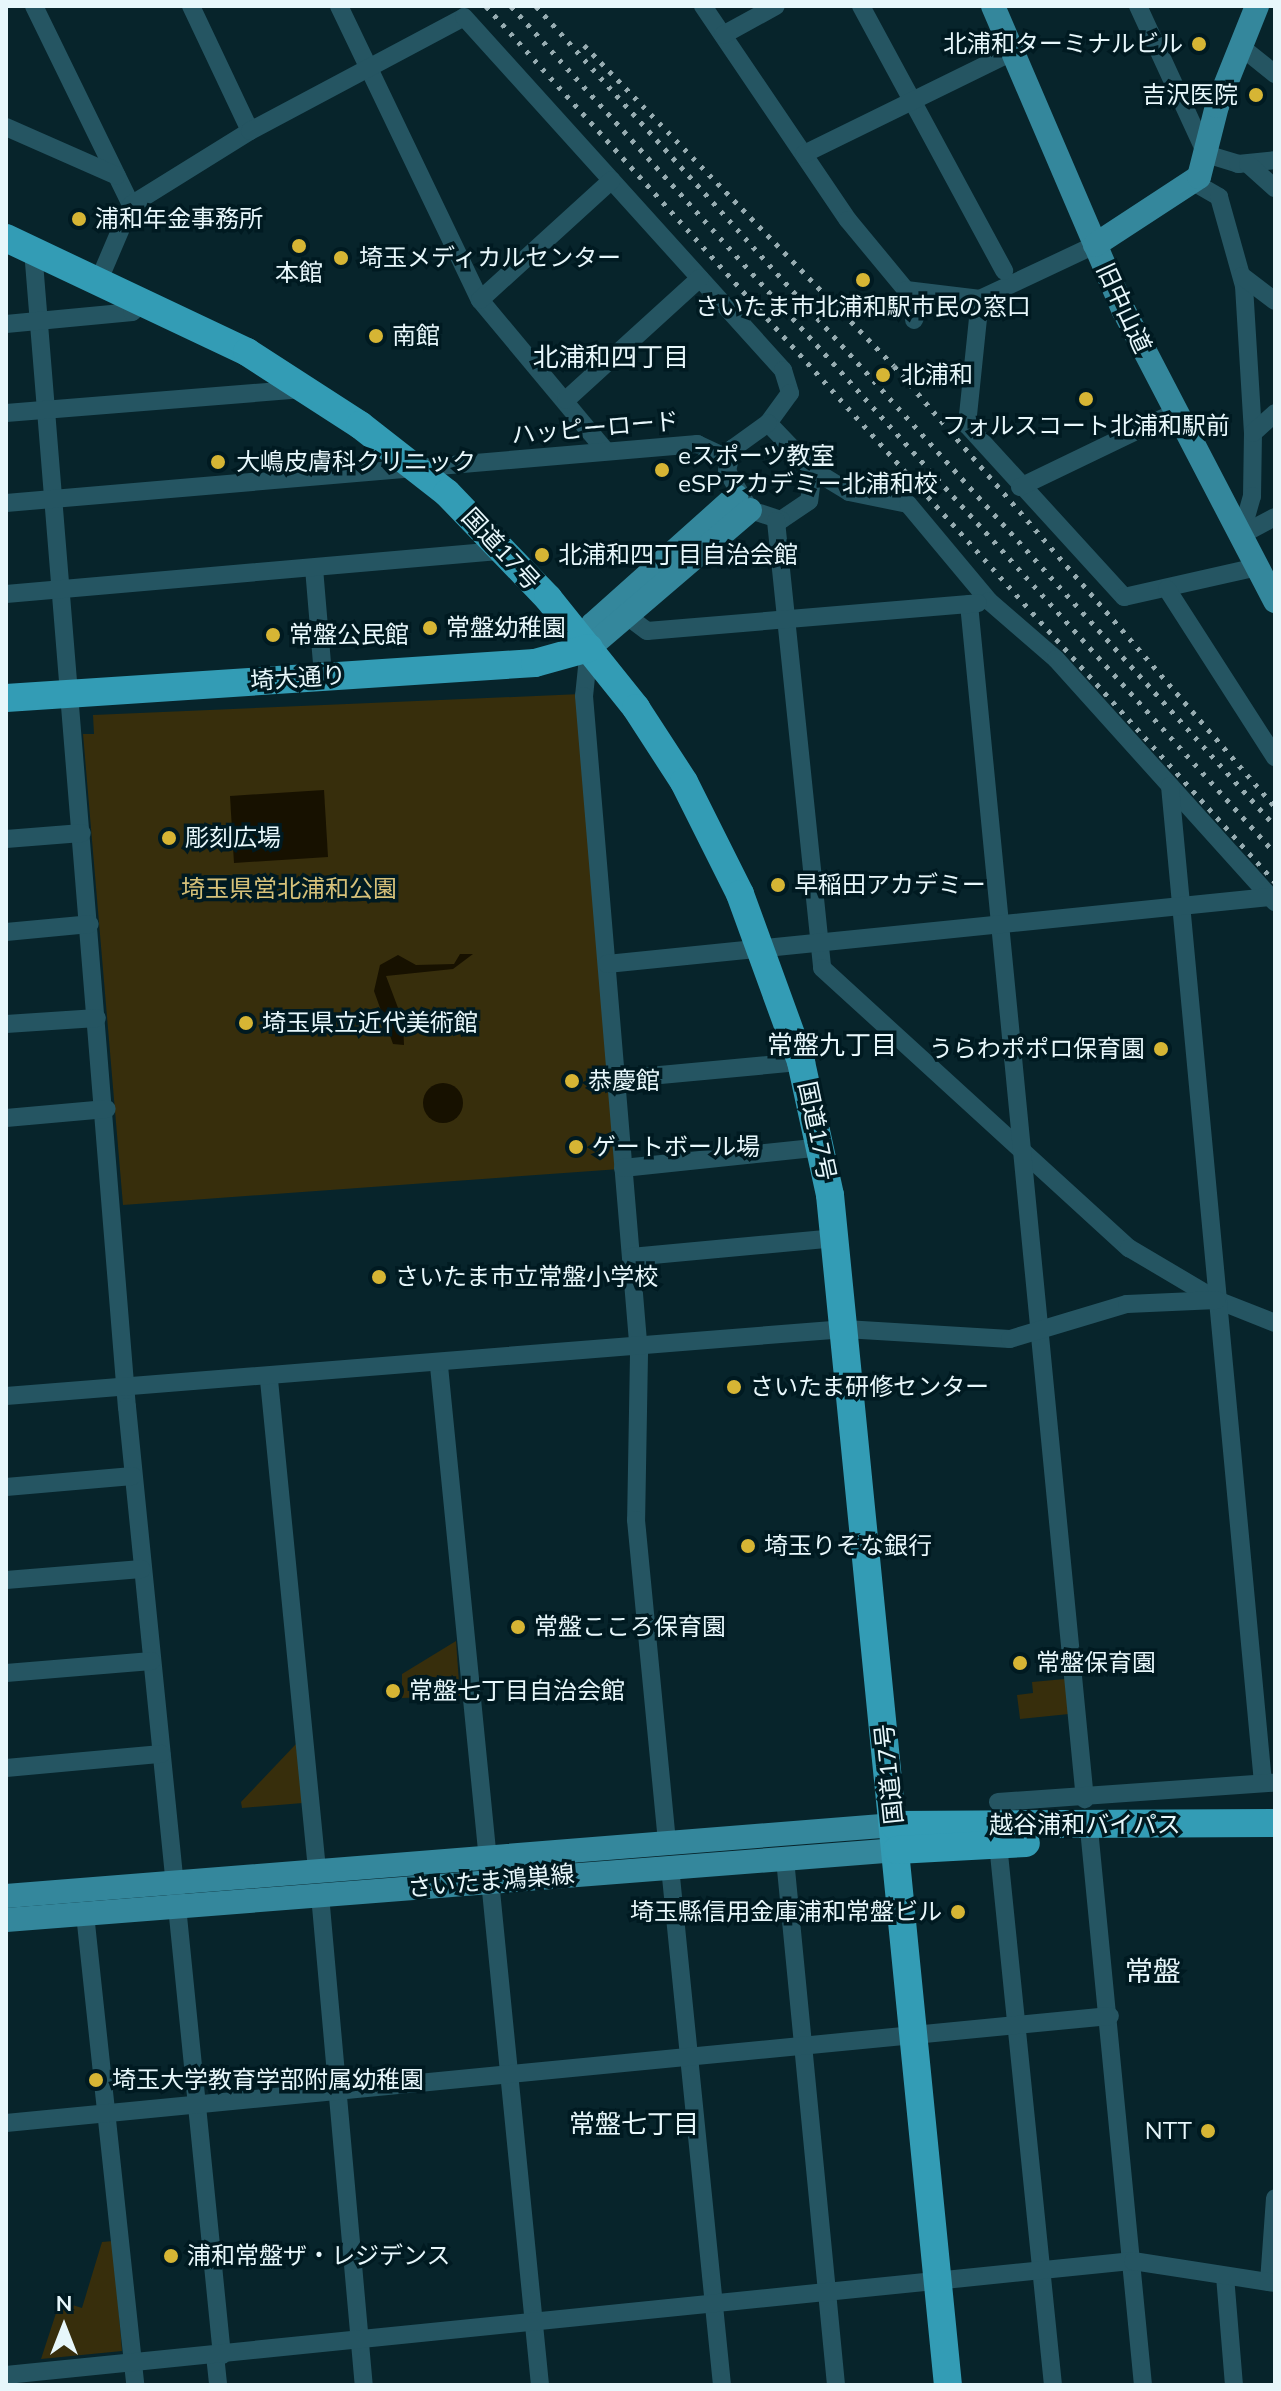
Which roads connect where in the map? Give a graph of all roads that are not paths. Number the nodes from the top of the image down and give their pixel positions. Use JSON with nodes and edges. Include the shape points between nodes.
{"nodes":[{"id":1,"x":34,"y":6,"type":"edge"},
{"id":2,"x":191,"y":6,"type":"edge"},
{"id":3,"x":339,"y":6,"type":"edge"},
{"id":4,"x":703,"y":6,"type":"edge"},
{"id":5,"x":776,"y":6,"type":"edge"},
{"id":6,"x":861,"y":6,"type":"edge"},
{"id":7,"x":1138,"y":6,"type":"edge"},
{"id":8,"x":1257,"y":6,"type":"edge"},
{"id":9,"x":999,"y":8,"type":"edge"},
{"id":10,"x":461,"y":11,"type":"edge"},
{"id":11,"x":723,"y":35,"type":"junction"},
{"id":12,"x":1240,"y":46,"type":"junction"},
{"id":13,"x":1012,"y":52,"type":"junction"},
{"id":14,"x":366,"y":66,"type":"junction"},
{"id":15,"x":1275,"y":74,"type":"edge"},
{"id":16,"x":911,"y":97,"type":"junction"},
{"id":17,"x":6,"y":127,"type":"edge"},
{"id":18,"x":250,"y":131,"type":"junction"},
{"id":19,"x":804,"y":154,"type":"junction"},
{"id":20,"x":1206,"y":154,"type":"junction"},
{"id":21,"x":1275,"y":160,"type":"edge"},
{"id":22,"x":1248,"y":164,"type":"junction"},
{"id":23,"x":117,"y":176,"type":"junction"},
{"id":24,"x":612,"y":180,"type":"junction"},
{"id":25,"x":1195,"y":183,"type":"junction"},
{"id":26,"x":1275,"y":188,"type":"edge"},
{"id":27,"x":131,"y":205,"type":"junction"},
{"id":28,"x":6,"y":238,"type":"edge"},
{"id":29,"x":1095,"y":245,"type":"junction"},
{"id":30,"x":33,"y":250,"type":"junction"},
{"id":31,"x":1004,"y":271,"type":"dead end"},
{"id":32,"x":1242,"y":276,"type":"junction"},
{"id":33,"x":700,"y":278,"type":"junction"},
{"id":34,"x":99,"y":280,"type":"junction"},
{"id":35,"x":925,"y":293,"type":"junction"},
{"id":36,"x":980,"y":299,"type":"junction"},
{"id":37,"x":480,"y":300,"type":"junction"},
{"id":38,"x":144,"y":301,"type":"junction"},
{"id":39,"x":1275,"y":301,"type":"edge"},
{"id":40,"x":914,"y":320,"type":"dead end"},
{"id":41,"x":39,"y":321,"type":"junction"},
{"id":42,"x":6,"y":324,"type":"edge"},
{"id":43,"x":309,"y":389,"type":"junction"},
{"id":44,"x":566,"y":400,"type":"junction"},
{"id":45,"x":47,"y":410,"type":"junction"},
{"id":46,"x":1176,"y":412,"type":"junction"},
{"id":47,"x":6,"y":413,"type":"edge"},
{"id":48,"x":1275,"y":413,"type":"edge"},
{"id":49,"x":768,"y":423,"type":"junction"},
{"id":50,"x":1253,"y":433,"type":"junction"},
{"id":51,"x":605,"y":450,"type":"junction"},
{"id":52,"x":727,"y":458,"type":"junction"},
{"id":53,"x":415,"y":467,"type":"junction"},
{"id":54,"x":813,"y":470,"type":"junction"},
{"id":55,"x":1020,"y":487,"type":"junction"},
{"id":56,"x":54,"y":499,"type":"junction"},
{"id":57,"x":6,"y":503,"type":"edge"},
{"id":58,"x":743,"y":503,"type":"junction"},
{"id":59,"x":1275,"y":517,"type":"edge"},
{"id":60,"x":776,"y":521,"type":"junction"},
{"id":61,"x":1241,"y":535,"type":"junction"},
{"id":62,"x":504,"y":550,"type":"junction"},
{"id":63,"x":1257,"y":567,"type":"junction"},
{"id":64,"x":314,"y":568,"type":"junction"},
{"id":65,"x":61,"y":589,"type":"junction"},
{"id":66,"x":1167,"y":589,"type":"junction"},
{"id":67,"x":6,"y":594,"type":"edge"},
{"id":68,"x":989,"y":601,"type":"junction"},
{"id":69,"x":1275,"y":601,"type":"edge"},
{"id":70,"x":969,"y":604,"type":"junction"},
{"id":71,"x":631,"y":619,"type":"junction"},
{"id":72,"x":782,"y":620,"type":"junction"},
{"id":73,"x":589,"y":648,"type":"junction"},
{"id":74,"x":323,"y":676,"type":"junction"},
{"id":75,"x":70,"y":694,"type":"junction"},
{"id":76,"x":6,"y":698,"type":"edge"},
{"id":77,"x":1275,"y":757,"type":"edge"},
{"id":78,"x":1170,"y":786,"type":"junction"},
{"id":79,"x":82,"y":833,"type":"junction"},
{"id":80,"x":6,"y":839,"type":"edge"},
{"id":81,"x":1273,"y":899,"type":"edge"},
{"id":82,"x":1177,"y":906,"type":"junction"},
{"id":83,"x":90,"y":924,"type":"junction"},
{"id":84,"x":1000,"y":925,"type":"junction"},
{"id":85,"x":6,"y":932,"type":"edge"},
{"id":86,"x":815,"y":944,"type":"junction"},
{"id":87,"x":764,"y":950,"type":"junction"},
{"id":88,"x":607,"y":964,"type":"junction"},
{"id":89,"x":97,"y":1018,"type":"junction"},
{"id":90,"x":6,"y":1024,"type":"edge"},
{"id":91,"x":801,"y":1062,"type":"junction"},
{"id":92,"x":617,"y":1079,"type":"junction"},
{"id":93,"x":107,"y":1109,"type":"junction"},
{"id":94,"x":6,"y":1118,"type":"edge"},
{"id":95,"x":823,"y":1147,"type":"junction"},
{"id":96,"x":1023,"y":1154,"type":"junction"},
{"id":97,"x":623,"y":1168,"type":"junction"},
{"id":98,"x":836,"y":1238,"type":"junction"},
{"id":99,"x":631,"y":1257,"type":"junction"},
{"id":100,"x":1217,"y":1300,"type":"junction"},
{"id":101,"x":1275,"y":1323,"type":"edge"},
{"id":102,"x":845,"y":1329,"type":"junction"},
{"id":103,"x":1040,"y":1335,"type":"junction"},
{"id":104,"x":639,"y":1348,"type":"junction"},
{"id":105,"x":439,"y":1366,"type":"junction"},
{"id":106,"x":269,"y":1380,"type":"junction"},
{"id":107,"x":127,"y":1388,"type":"junction"},
{"id":108,"x":6,"y":1396,"type":"edge"},
{"id":109,"x":133,"y":1476,"type":"junction"},
{"id":110,"x":6,"y":1487,"type":"edge"},
{"id":111,"x":142,"y":1569,"type":"junction"},
{"id":112,"x":6,"y":1580,"type":"edge"},
{"id":113,"x":152,"y":1661,"type":"junction"},
{"id":114,"x":6,"y":1673,"type":"edge"},
{"id":115,"x":161,"y":1754,"type":"junction"},
{"id":116,"x":6,"y":1768,"type":"edge"},
{"id":117,"x":1269,"y":1783,"type":"edge"},
{"id":118,"x":1085,"y":1799,"type":"junction"},
{"id":119,"x":998,"y":1802,"type":"dead end"},
{"id":120,"x":1275,"y":1823,"type":"edge"},
{"id":121,"x":1275,"y":1834,"type":"edge"},
{"id":122,"x":896,"y":1838,"type":"junction"},
{"id":123,"x":1090,"y":1839,"type":"junction"},
{"id":124,"x":667,"y":1843,"type":"junction"},
{"id":125,"x":998,"y":1844,"type":"junction"},
{"id":126,"x":486,"y":1856,"type":"junction"},
{"id":127,"x":785,"y":1859,"type":"junction"},
{"id":128,"x":670,"y":1867,"type":"junction"},
{"id":129,"x":317,"y":1870,"type":"junction"},
{"id":130,"x":488,"y":1882,"type":"junction"},
{"id":131,"x":175,"y":1894,"type":"junction"},
{"id":132,"x":320,"y":1895,"type":"junction"},
{"id":133,"x":6,"y":1896,"type":"edge"},
{"id":134,"x":84,"y":1902,"type":"junction"},
{"id":135,"x":6,"y":1920,"type":"edge"},
{"id":136,"x":1110,"y":2016,"type":"junction"},
{"id":137,"x":1018,"y":2026,"type":"junction"},
{"id":138,"x":915,"y":2036,"type":"junction"},
{"id":139,"x":803,"y":2045,"type":"junction"},
{"id":140,"x":689,"y":2056,"type":"junction"},
{"id":141,"x":509,"y":2074,"type":"junction"},
{"id":142,"x":337,"y":2091,"type":"junction"},
{"id":143,"x":197,"y":2104,"type":"junction"},
{"id":144,"x":108,"y":2114,"type":"junction"},
{"id":145,"x":6,"y":2123,"type":"edge"},
{"id":146,"x":1275,"y":2209,"type":"edge"},
{"id":147,"x":1133,"y":2261,"type":"junction"},
{"id":148,"x":1042,"y":2272,"type":"junction"},
{"id":149,"x":1225,"y":2276,"type":"junction"},
{"id":150,"x":939,"y":2281,"type":"junction"},
{"id":151,"x":1272,"y":2283,"type":"edge"},
{"id":152,"x":827,"y":2291,"type":"junction"},
{"id":153,"x":714,"y":2303,"type":"junction"},
{"id":154,"x":535,"y":2322,"type":"junction"},
{"id":155,"x":362,"y":2342,"type":"junction"},
{"id":156,"x":218,"y":2355,"type":"junction"},
{"id":157,"x":133,"y":2363,"type":"junction"},
{"id":158,"x":6,"y":2375,"type":"edge"},
{"id":159,"x":135,"y":2385,"type":"edge"},
{"id":160,"x":218,"y":2385,"type":"edge"},
{"id":161,"x":364,"y":2385,"type":"edge"},
{"id":162,"x":540,"y":2385,"type":"edge"},
{"id":163,"x":722,"y":2385,"type":"edge"},
{"id":164,"x":836,"y":2385,"type":"edge"},
{"id":165,"x":948,"y":2385,"type":"edge"},
{"id":166,"x":1053,"y":2385,"type":"edge"},
{"id":167,"x":1143,"y":2385,"type":"edge"},
{"id":168,"x":1234,"y":2385,"type":"edge"}],
"edges":[{"from":1,"to":23,"type":"street"},
{"from":2,"to":18,"type":"street"},
{"from":3,"to":14,"type":"street"},
{"from":4,"to":11,"type":"street"},
{"from":5,"to":11,"type":"street"},
{"from":6,"to":16,"type":"street"},
{"from":7,"to":20,"type":"street"},
{"from":8,"to":12,"type":"main road"},
{"from":9,"to":13,"type":"main road","name":"旧中山道"},
{"from":10,"to":14,"type":"street"},
{"from":10,"to":24,"type":"street"},
{"from":11,"to":19,"type":"street"},
{"from":12,"to":15,"type":"street"},
{"from":12,"to":20,"type":"main road"},
{"from":13,"to":16,"type":"street"},
{"from":13,"to":29,"type":"main road","name":"旧中山道"},
{"from":14,"to":18,"type":"street"},
{"from":14,"to":37,"type":"street"},
{"from":16,"to":19,"type":"street"},
{"from":16,"to":31,"type":"street"},
{"from":17,"to":23,"type":"street"},
{"from":18,"to":27,"type":"street"},
{"from":19,"to":35,"type":"street","via":[[900,286]]},
{"from":20,"to":22,"type":"street"},
{"from":20,"to":25,"type":"main road"},
{"from":21,"to":22,"type":"street"},
{"from":22,"to":26,"type":"street"},
{"from":23,"to":27,"type":"street"},
{"from":24,"to":33,"type":"street"},
{"from":24,"to":37,"type":"street"},
{"from":25,"to":29,"type":"main road"},
{"from":25,"to":32,"type":"street","via":[[1219,197]]},
{"from":27,"to":34,"type":"street"},
{"from":28,"to":30,"type":"highway","name":"国道17号"},
{"from":29,"to":36,"type":"street"},
{"from":29,"to":46,"type":"main road","name":"旧中山道"},
{"from":30,"to":34,"type":"highway","name":"国道17号"},
{"from":30,"to":41,"type":"street"},
{"from":32,"to":39,"type":"street"},
{"from":32,"to":50,"type":"street"},
{"from":33,"to":44,"type":"street"},
{"from":33,"to":49,"type":"street","via":[[788,377],[790,393]]},
{"from":34,"to":38,"type":"highway","name":"国道17号"},
{"from":35,"to":36,"type":"street"},
{"from":35,"to":40,"type":"street"},
{"from":36,"to":55,"type":"street","via":[[967,425]]},
{"from":37,"to":44,"type":"street"},
{"from":38,"to":41,"type":"street","via":[[132,312]]},
{"from":38,"to":43,"type":"highway","name":"国道17号"},
{"from":41,"to":42,"type":"street"},
{"from":41,"to":45,"type":"street"},
{"from":43,"to":45,"type":"street"},
{"from":43,"to":53,"type":"highway","name":"国道17号"},
{"from":44,"to":51,"type":"street"},
{"from":45,"to":47,"type":"street"},
{"from":45,"to":56,"type":"street"},
{"from":46,"to":55,"type":"street"},
{"from":46,"to":61,"type":"main road","name":"旧中山道"},
{"from":48,"to":50,"type":"street"},
{"from":49,"to":52,"type":"street"},
{"from":49,"to":54,"type":"street"},
{"from":50,"to":61,"type":"street","via":[[1252,496]]},
{"from":51,"to":52,"type":"street","name":"ハッピーロード","via":[[697,444]]},
{"from":51,"to":53,"type":"street","name":"ハッピーロード"},
{"from":52,"to":58,"type":"street"},
{"from":53,"to":56,"type":"street","name":"ハッピーロード"},
{"from":53,"to":62,"type":"highway","name":"国道17号"},
{"from":54,"to":60,"type":"street","via":[[809,501]]},
{"from":54,"to":68,"type":"street","via":[[849,492],[908,504]]},
{"from":55,"to":66,"type":"street","via":[[1124,597]]},
{"from":56,"to":57,"type":"street","name":"ハッピーロード"},
{"from":56,"to":65,"type":"street"},
{"from":58,"to":60,"type":"street"},
{"from":58,"to":71,"type":"main road"},
{"from":58,"to":73,"type":"main road","via":[[593,624]]},
{"from":59,"to":61,"type":"street"},
{"from":60,"to":72,"type":"street"},
{"from":61,"to":63,"type":"main road","name":"旧中山道"},
{"from":62,"to":64,"type":"street"},
{"from":62,"to":73,"type":"highway","name":"国道17号"},
{"from":63,"to":66,"type":"street"},
{"from":63,"to":69,"type":"main road","name":"旧中山道"},
{"from":64,"to":65,"type":"street"},
{"from":64,"to":74,"type":"street"},
{"from":65,"to":67,"type":"street"},
{"from":65,"to":75,"type":"street"},
{"from":66,"to":77,"type":"street"},
{"from":68,"to":70,"type":"street"},
{"from":68,"to":78,"type":"street","via":[[1056,659]]},
{"from":70,"to":72,"type":"street"},
{"from":70,"to":84,"type":"street"},
{"from":71,"to":72,"type":"street","via":[[647,631]]},
{"from":71,"to":73,"type":"main road"},
{"from":72,"to":86,"type":"street"},
{"from":73,"to":74,"type":"highway","name":"埼大通り","via":[[535,663]]},
{"from":73,"to":87,"type":"highway","name":"国道17号","via":[[684,782]]},
{"from":73,"to":88,"type":"street","via":[[584,696]]},
{"from":74,"to":75,"type":"highway","name":"埼大通り"},
{"from":75,"to":76,"type":"highway","name":"埼大通り"},
{"from":75,"to":79,"type":"street"},
{"from":78,"to":81,"type":"street"},
{"from":78,"to":82,"type":"street"},
{"from":79,"to":80,"type":"street"},
{"from":79,"to":83,"type":"street"},
{"from":81,"to":82,"type":"street"},
{"from":82,"to":84,"type":"street"},
{"from":82,"to":100,"type":"street"},
{"from":83,"to":85,"type":"street"},
{"from":83,"to":89,"type":"street"},
{"from":84,"to":86,"type":"street"},
{"from":84,"to":96,"type":"street"},
{"from":86,"to":87,"type":"street"},
{"from":86,"to":96,"type":"street","via":[[819,962],[838,985]]},
{"from":87,"to":88,"type":"street"},
{"from":87,"to":91,"type":"highway","name":"国道17号"},
{"from":88,"to":92,"type":"street"},
{"from":89,"to":90,"type":"street"},
{"from":89,"to":93,"type":"street"},
{"from":91,"to":92,"type":"street"},
{"from":91,"to":95,"type":"highway","name":"国道17号"},
{"from":92,"to":97,"type":"street"},
{"from":93,"to":94,"type":"street"},
{"from":93,"to":107,"type":"street"},
{"from":95,"to":97,"type":"street"},
{"from":95,"to":98,"type":"highway","name":"国道17号"},
{"from":96,"to":100,"type":"street","via":[[1129,1248]]},
{"from":96,"to":103,"type":"street"},
{"from":97,"to":99,"type":"street"},
{"from":98,"to":99,"type":"street"},
{"from":98,"to":102,"type":"highway","name":"国道17号"},
{"from":99,"to":104,"type":"street"},
{"from":100,"to":101,"type":"street"},
{"from":100,"to":103,"type":"street","via":[[1127,1304]]},
{"from":100,"to":117,"type":"street"},
{"from":102,"to":103,"type":"street","via":[[982,1341]]},
{"from":102,"to":104,"type":"street"},
{"from":102,"to":122,"type":"highway","name":"国道17号"},
{"from":103,"to":118,"type":"street"},
{"from":104,"to":105,"type":"street"},
{"from":104,"to":124,"type":"street","via":[[636,1520]]},
{"from":105,"to":106,"type":"street"},
{"from":105,"to":126,"type":"street"},
{"from":106,"to":107,"type":"street"},
{"from":106,"to":129,"type":"street"},
{"from":107,"to":108,"type":"street"},
{"from":107,"to":109,"type":"street"},
{"from":109,"to":110,"type":"street"},
{"from":109,"to":111,"type":"street"},
{"from":111,"to":112,"type":"street"},
{"from":111,"to":113,"type":"street"},
{"from":113,"to":114,"type":"street"},
{"from":113,"to":115,"type":"street"},
{"from":115,"to":116,"type":"street"},
{"from":115,"to":131,"type":"street"},
{"from":117,"to":118,"type":"street"},
{"from":118,"to":119,"type":"street"},
{"from":120,"to":122,"type":"highway","name":"越谷浦和バイパス"},
{"from":121,"to":123,"type":"highway","name":"越谷浦和バイパス"},
{"from":122,"to":124,"type":"main road","name":"さいたま鴻巣線"},
{"from":122,"to":125,"type":"highway","name":"越谷浦和バイパス"},
{"from":122,"to":127,"type":"main road","name":"さいたま鴻巣線"},
{"from":122,"to":138,"type":"highway","name":"国道17号"},
{"from":123,"to":125,"type":"highway","name":"越谷浦和バイパス"},
{"from":123,"to":136,"type":"street"},
{"from":124,"to":126,"type":"main road","name":"さいたま鴻巣線"},
{"from":125,"to":137,"type":"street"},
{"from":126,"to":129,"type":"main road","name":"さいたま鴻巣線"},
{"from":126,"to":130,"type":"street"},
{"from":127,"to":128,"type":"main road","name":"さいたま鴻巣線"},
{"from":127,"to":139,"type":"street"},
{"from":128,"to":130,"type":"main road","name":"さいたま鴻巣線"},
{"from":128,"to":140,"type":"street"},
{"from":129,"to":131,"type":"main road","name":"さいたま鴻巣線"},
{"from":130,"to":132,"type":"main road","name":"さいたま鴻巣線"},
{"from":130,"to":141,"type":"street"},
{"from":131,"to":132,"type":"main road","name":"さいたま鴻巣線"},
{"from":131,"to":134,"type":"main road","name":"さいたま鴻巣線"},
{"from":131,"to":143,"type":"street"},
{"from":132,"to":142,"type":"street"},
{"from":133,"to":134,"type":"main road"},
{"from":134,"to":135,"type":"main road"},
{"from":134,"to":144,"type":"street"},
{"from":136,"to":137,"type":"street"},
{"from":136,"to":147,"type":"street"},
{"from":137,"to":138,"type":"street"},
{"from":137,"to":148,"type":"street"},
{"from":138,"to":139,"type":"street"},
{"from":138,"to":150,"type":"highway","name":"国道17号"},
{"from":139,"to":140,"type":"street"},
{"from":139,"to":152,"type":"street"},
{"from":140,"to":141,"type":"street"},
{"from":140,"to":153,"type":"street"},
{"from":141,"to":142,"type":"street"},
{"from":141,"to":154,"type":"street"},
{"from":142,"to":143,"type":"street"},
{"from":142,"to":155,"type":"street"},
{"from":143,"to":144,"type":"street"},
{"from":143,"to":156,"type":"street"},
{"from":144,"to":145,"type":"street"},
{"from":144,"to":157,"type":"street"},
{"from":146,"to":151,"type":"street"},
{"from":147,"to":148,"type":"street"},
{"from":147,"to":149,"type":"street"},
{"from":147,"to":167,"type":"street"},
{"from":148,"to":150,"type":"street"},
{"from":148,"to":166,"type":"street"},
{"from":149,"to":151,"type":"street"},
{"from":149,"to":168,"type":"street"},
{"from":150,"to":152,"type":"street"},
{"from":150,"to":165,"type":"highway","name":"国道17号"},
{"from":152,"to":153,"type":"street"},
{"from":152,"to":164,"type":"street"},
{"from":153,"to":154,"type":"street"},
{"from":153,"to":163,"type":"street"},
{"from":154,"to":155,"type":"street"},
{"from":154,"to":162,"type":"street"},
{"from":155,"to":156,"type":"street"},
{"from":155,"to":161,"type":"street"},
{"from":156,"to":157,"type":"street"},
{"from":156,"to":160,"type":"street"},
{"from":157,"to":158,"type":"street"},
{"from":157,"to":159,"type":"street"}]}
